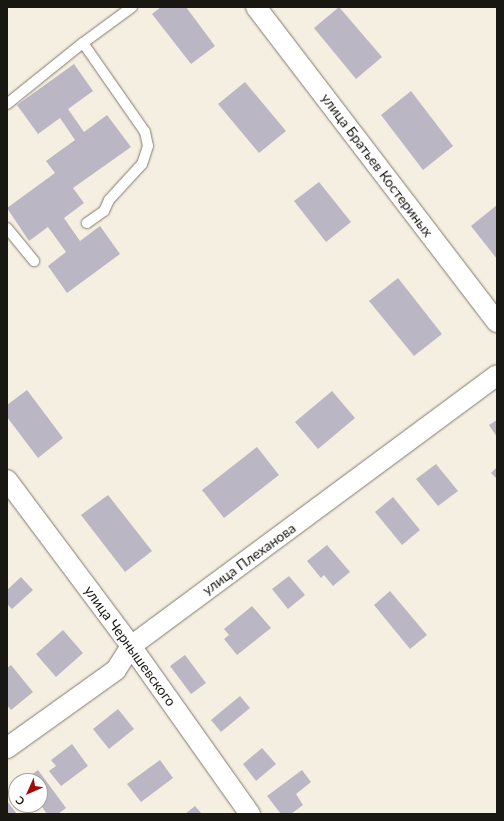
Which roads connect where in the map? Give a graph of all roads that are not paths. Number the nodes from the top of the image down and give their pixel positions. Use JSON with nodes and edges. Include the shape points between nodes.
{"nodes":[{"id":1,"x":132,"y":7,"type":"edge"},
{"id":2,"x":256,"y":7,"type":"edge"},
{"id":3,"x":84,"y":44,"type":"junction"},
{"id":4,"x":7,"y":104,"type":"edge"},
{"id":5,"x":87,"y":223,"type":"dead end"},
{"id":6,"x":7,"y":228,"type":"edge"},
{"id":7,"x":34,"y":261,"type":"dead end"},
{"id":8,"x":497,"y":322,"type":"edge"},
{"id":9,"x":497,"y":375,"type":"edge"},
{"id":10,"x":7,"y":480,"type":"edge"},
{"id":11,"x":131,"y":646,"type":"junction"},
{"id":12,"x":7,"y":748,"type":"edge"},
{"id":13,"x":250,"y":814,"type":"edge"}],
"edges":[{"from":1,"to":3,"type":"lane"},
{"from":2,"to":8,"type":"street","name":"улица Братьев Костериных"},
{"from":3,"to":4,"type":"lane"},
{"from":3,"to":5,"type":"lane","via":[[145,132],[148,146],[142,164],[108,200],[104,211]]},
{"from":6,"to":7,"type":"lane"},
{"from":9,"to":11,"type":"street","name":"улица Плеханова"},
{"from":10,"to":11,"type":"street","name":"улица Чернышевского"},
{"from":11,"to":12,"type":"street","name":"улица Плеханова","via":[[116,670]]},
{"from":11,"to":13,"type":"street","name":"улица Чернышевского"}]}
